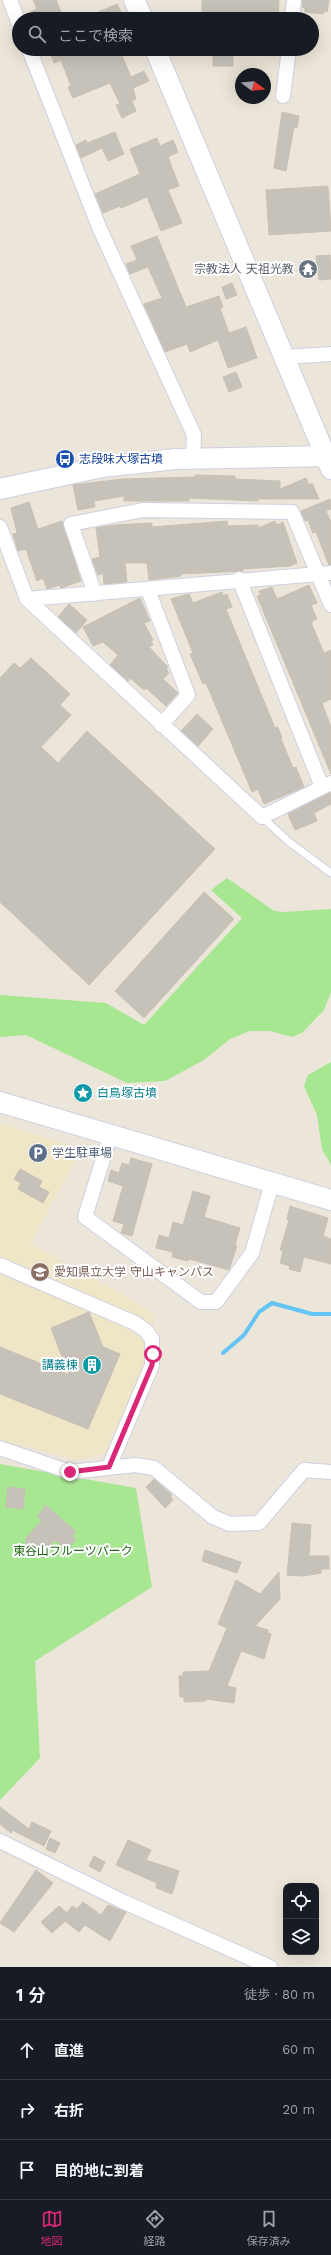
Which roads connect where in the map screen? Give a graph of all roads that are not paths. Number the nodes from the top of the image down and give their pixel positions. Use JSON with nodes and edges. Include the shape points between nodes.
{"nodes":[{"id":1,"x":10,"y":0,"type":"edge"},
{"id":2,"x":134,"y":0,"type":"edge"},
{"id":3,"x":294,"y":0,"type":"edge"},
{"id":4,"x":14,"y":12,"type":"edge"},
{"id":5,"x":140,"y":12,"type":"edge"},
{"id":6,"x":293,"y":12,"type":"edge"},
{"id":7,"x":32,"y":56,"type":"edge"},
{"id":8,"x":158,"y":56,"type":"edge"},
{"id":9,"x":288,"y":56,"type":"edge"},
{"id":10,"x":283,"y":96,"type":"dead end"},
{"id":11,"x":331,"y":354,"type":"edge"},
{"id":12,"x":284,"y":357,"type":"junction"},
{"id":13,"x":193,"y":459,"type":"junction"},
{"id":14,"x":329,"y":460,"type":"edge"},
{"id":15,"x":0,"y":489,"type":"edge"},
{"id":16,"x":0,"y":527,"type":"edge"},
{"id":17,"x":324,"y":573,"type":"edge"},
{"id":18,"x":239,"y":579,"type":"junction"},
{"id":19,"x":148,"y":590,"type":"junction"},
{"id":20,"x":95,"y":594,"type":"junction"},
{"id":21,"x":27,"y":599,"type":"junction"},
{"id":22,"x":331,"y":605,"type":"edge"},
{"id":23,"x":161,"y":725,"type":"junction"},
{"id":24,"x":327,"y":785,"type":"edge"},
{"id":25,"x":262,"y":817,"type":"junction"},
{"id":26,"x":331,"y":873,"type":"edge"},
{"id":27,"x":0,"y":1102,"type":"edge"},
{"id":28,"x":111,"y":1134,"type":"junction"},
{"id":29,"x":272,"y":1183,"type":"junction"},
{"id":30,"x":331,"y":1200,"type":"edge"},
{"id":31,"x":0,"y":1266,"type":"edge"},
{"id":32,"x":0,"y":1448,"type":"edge"},
{"id":33,"x":109,"y":1467,"type":"junction"},
{"id":34,"x":331,"y":1472,"type":"edge"},
{"id":35,"x":0,"y":1841,"type":"edge"},
{"id":36,"x":270,"y":1967,"type":"edge"}],
"edges":[{"from":1,"to":4,"type":"street"},
{"from":2,"to":5,"type":"street"},
{"from":3,"to":6,"type":"street"},
{"from":7,"to":13,"type":"street","via":[[99,226],[194,435]]},
{"from":8,"to":12,"type":"street"},
{"from":9,"to":10,"type":"street"},
{"from":11,"to":12,"type":"street"},
{"from":12,"to":14,"type":"street"},
{"from":13,"to":14,"type":"street"},
{"from":13,"to":15,"type":"street","via":[[102,467]]},
{"from":16,"to":21,"type":"street"},
{"from":17,"to":18,"type":"street"},
{"from":17,"to":20,"type":"street","via":[[292,512],[143,510],[71,524]]},
{"from":17,"to":22,"type":"street"},
{"from":18,"to":19,"type":"street"},
{"from":18,"to":24,"type":"street"},
{"from":19,"to":20,"type":"street"},
{"from":19,"to":23,"type":"street","via":[[188,695]]},
{"from":20,"to":21,"type":"street"},
{"from":21,"to":23,"type":"street"},
{"from":23,"to":25,"type":"street"},
{"from":24,"to":25,"type":"street"},
{"from":25,"to":26,"type":"lane","via":[[289,842]]},
{"from":27,"to":28,"type":"street"},
{"from":28,"to":29,"type":"street"},
{"from":28,"to":29,"type":"street","via":[[85,1217],[201,1302],[216,1302],[252,1253]]},
{"from":29,"to":30,"type":"street"},
{"from":31,"to":33,"type":"street","via":[[135,1323],[152,1339],[152,1365]]},
{"from":32,"to":33,"type":"street","via":[[70,1472]]},
{"from":33,"to":34,"type":"street","via":[[135,1464],[154,1468],[212,1517],[230,1524],[243,1525],[259,1523],[304,1470]]},
{"from":35,"to":36,"type":"street","via":[[124,1902]]}]}
